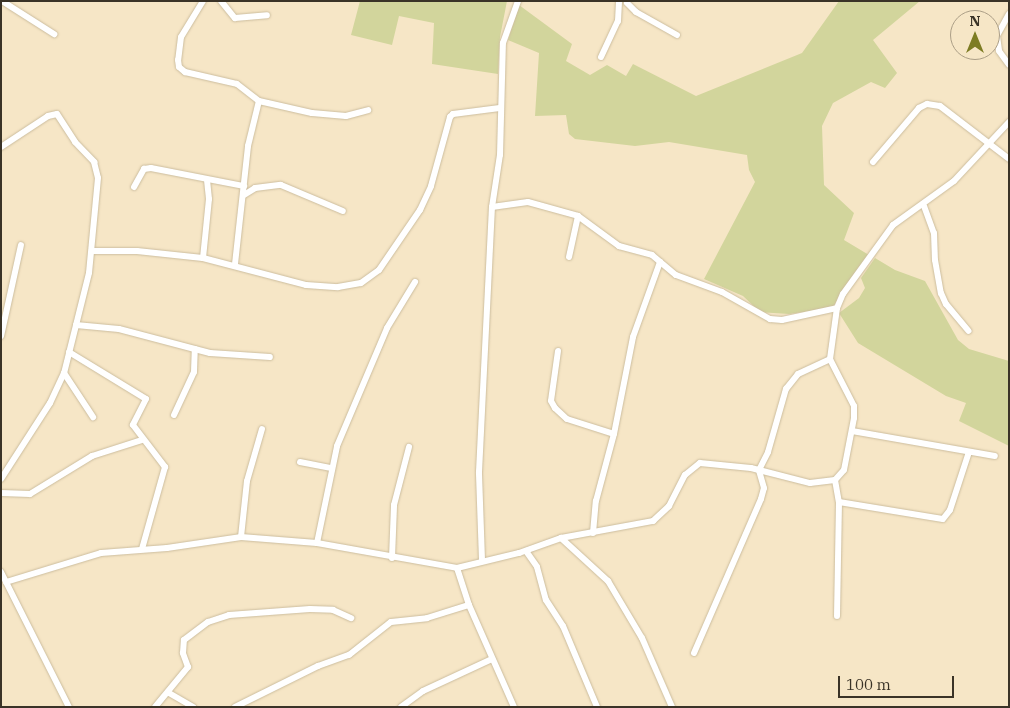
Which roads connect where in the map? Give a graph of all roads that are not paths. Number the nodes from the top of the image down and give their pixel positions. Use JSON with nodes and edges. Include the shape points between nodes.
{"nodes":[{"id":1,"x":2,"y":1,"type":"edge"},
{"id":2,"x":203,"y":1,"type":"edge"},
{"id":3,"x":221,"y":1,"type":"edge"},
{"id":4,"x":518,"y":1,"type":"edge"},
{"id":5,"x":619,"y":1,"type":"edge"},
{"id":6,"x":628,"y":2,"type":"edge"},
{"id":7,"x":1009,"y":14,"type":"edge"},
{"id":8,"x":267,"y":15,"type":"dead end"},
{"id":9,"x":54,"y":34,"type":"dead end"},
{"id":10,"x":677,"y":34,"type":"dead end"},
{"id":11,"x":601,"y":57,"type":"dead end"},
{"id":12,"x":1009,"y":65,"type":"edge"},
{"id":13,"x":259,"y":101,"type":"junction"},
{"id":14,"x":500,"y":108,"type":"junction"},
{"id":15,"x":368,"y":110,"type":"dead end"},
{"id":16,"x":1009,"y":122,"type":"edge"},
{"id":17,"x":987,"y":145,"type":"junction"},
{"id":18,"x":1,"y":147,"type":"edge"},
{"id":19,"x":1009,"y":159,"type":"edge"},
{"id":20,"x":873,"y":162,"type":"dead end"},
{"id":21,"x":207,"y":181,"type":"junction"},
{"id":22,"x":244,"y":186,"type":"junction"},
{"id":23,"x":134,"y":187,"type":"dead end"},
{"id":24,"x":244,"y":196,"type":"junction"},
{"id":25,"x":924,"y":206,"type":"junction"},
{"id":26,"x":492,"y":207,"type":"junction"},
{"id":27,"x":342,"y":211,"type":"dead end"},
{"id":28,"x":578,"y":216,"type":"junction"},
{"id":29,"x":21,"y":245,"type":"dead end"},
{"id":30,"x":93,"y":251,"type":"junction"},
{"id":31,"x":568,"y":257,"type":"dead end"},
{"id":32,"x":203,"y":258,"type":"junction"},
{"id":33,"x":660,"y":262,"type":"junction"},
{"id":34,"x":235,"y":264,"type":"junction"},
{"id":35,"x":415,"y":282,"type":"dead end"},
{"id":36,"x":837,"y":308,"type":"junction"},
{"id":37,"x":76,"y":325,"type":"junction"},
{"id":38,"x":969,"y":330,"type":"dead end"},
{"id":39,"x":1,"y":336,"type":"edge"},
{"id":40,"x":194,"y":349,"type":"junction"},
{"id":41,"x":558,"y":350,"type":"dead end"},
{"id":42,"x":69,"y":352,"type":"junction"},
{"id":43,"x":270,"y":357,"type":"dead end"},
{"id":44,"x":830,"y":359,"type":"junction"},
{"id":45,"x":64,"y":373,"type":"junction"},
{"id":46,"x":174,"y":415,"type":"dead end"},
{"id":47,"x":93,"y":417,"type":"dead end"},
{"id":48,"x":262,"y":429,"type":"dead end"},
{"id":49,"x":852,"y":431,"type":"junction"},
{"id":50,"x":614,"y":434,"type":"junction"},
{"id":51,"x":142,"y":440,"type":"junction"},
{"id":52,"x":409,"y":447,"type":"dead end"},
{"id":53,"x":969,"y":452,"type":"junction"},
{"id":54,"x":995,"y":456,"type":"dead end"},
{"id":55,"x":300,"y":462,"type":"dead end"},
{"id":56,"x":331,"y":468,"type":"junction"},
{"id":57,"x":759,"y":470,"type":"junction"},
{"id":58,"x":1,"y":479,"type":"edge"},
{"id":59,"x":835,"y":480,"type":"junction"},
{"id":60,"x":1,"y":493,"type":"edge"},
{"id":61,"x":839,"y":502,"type":"junction"},
{"id":62,"x":593,"y":533,"type":"junction"},
{"id":63,"x":241,"y":537,"type":"junction"},
{"id":64,"x":561,"y":538,"type":"junction"},
{"id":65,"x":317,"y":543,"type":"junction"},
{"id":66,"x":142,"y":549,"type":"junction"},
{"id":67,"x":526,"y":551,"type":"junction"},
{"id":68,"x":392,"y":558,"type":"junction"},
{"id":69,"x":482,"y":560,"type":"junction"},
{"id":70,"x":457,"y":568,"type":"junction"},
{"id":71,"x":1,"y":572,"type":"edge"},
{"id":72,"x":6,"y":582,"type":"junction"},
{"id":73,"x":469,"y":605,"type":"junction"},
{"id":74,"x":837,"y":616,"type":"dead end"},
{"id":75,"x":351,"y":618,"type":"dead end"},
{"id":76,"x":694,"y":653,"type":"dead end"},
{"id":77,"x":492,"y":659,"type":"junction"},
{"id":78,"x":169,"y":693,"type":"junction"},
{"id":79,"x":69,"y":707,"type":"edge"},
{"id":80,"x":155,"y":707,"type":"edge"},
{"id":81,"x":193,"y":707,"type":"edge"},
{"id":82,"x":235,"y":707,"type":"edge"},
{"id":83,"x":401,"y":707,"type":"edge"},
{"id":84,"x":514,"y":707,"type":"edge"},
{"id":85,"x":597,"y":707,"type":"edge"},
{"id":86,"x":672,"y":707,"type":"edge"}],
"edges":[{"from":1,"to":9,"type":"street"},
{"from":2,"to":13,"type":"street","via":[[182,37],[178,67],[185,72],[237,84]]},
{"from":3,"to":8,"type":"street","via":[[235,18]]},
{"from":4,"to":14,"type":"street","via":[[502,43]]},
{"from":5,"to":6,"type":"street"},
{"from":5,"to":11,"type":"street","via":[[618,21]]},
{"from":6,"to":10,"type":"street","via":[[636,12]]},
{"from":7,"to":12,"type":"street","via":[[997,36],[999,51]]},
{"from":13,"to":15,"type":"street","via":[[333,116]]},
{"from":13,"to":22,"type":"street","via":[[248,146]]},
{"from":14,"to":26,"type":"street","via":[[500,155]]},
{"from":14,"to":34,"type":"street","via":[[450,117],[431,186],[420,210],[372,279],[338,287],[306,284]]},
{"from":16,"to":17,"type":"street"},
{"from":17,"to":19,"type":"street"},
{"from":17,"to":20,"type":"street","via":[[940,106],[927,104],[919,108]]},
{"from":17,"to":25,"type":"street","via":[[954,181]]},
{"from":18,"to":30,"type":"street","via":[[48,116],[60,116],[70,136],[97,167]]},
{"from":21,"to":22,"type":"street"},
{"from":21,"to":23,"type":"street","via":[[200,176],[148,168]]},
{"from":21,"to":32,"type":"street","via":[[209,199]]},
{"from":22,"to":24,"type":"street"},
{"from":24,"to":27,"type":"street","via":[[255,188],[281,185]]},
{"from":24,"to":34,"type":"street"},
{"from":25,"to":36,"type":"street","via":[[893,225]]},
{"from":25,"to":38,"type":"street","via":[[934,233],[934,260],[941,293],[946,304]]},
{"from":26,"to":28,"type":"street","via":[[528,202]]},
{"from":26,"to":69,"type":"street","via":[[479,472]]},
{"from":28,"to":31,"type":"street"},
{"from":28,"to":33,"type":"street","via":[[618,246],[640,250]]},
{"from":29,"to":39,"type":"street"},
{"from":30,"to":32,"type":"street","via":[[136,251]]},
{"from":30,"to":37,"type":"street"},
{"from":32,"to":34,"type":"street"},
{"from":33,"to":36,"type":"street","via":[[676,275],[722,292],[770,320]]},
{"from":33,"to":50,"type":"street","via":[[633,337]]},
{"from":35,"to":56,"type":"street","via":[[397,307],[379,343]]},
{"from":36,"to":44,"type":"street"},
{"from":37,"to":40,"type":"street","via":[[119,329]]},
{"from":37,"to":42,"type":"street"},
{"from":40,"to":43,"type":"street","via":[[233,356]]},
{"from":40,"to":46,"type":"street","via":[[194,372]]},
{"from":41,"to":50,"type":"street","via":[[551,401],[555,408],[568,419]]},
{"from":42,"to":45,"type":"street"},
{"from":42,"to":51,"type":"street","via":[[146,399],[133,424]]},
{"from":44,"to":49,"type":"street","via":[[854,406]]},
{"from":44,"to":57,"type":"street","via":[[798,374],[792,381]]},
{"from":45,"to":47,"type":"street"},
{"from":45,"to":58,"type":"street","via":[[50,404]]},
{"from":48,"to":63,"type":"street","via":[[247,481]]},
{"from":49,"to":53,"type":"street"},
{"from":49,"to":59,"type":"street","via":[[844,470]]},
{"from":50,"to":62,"type":"street","via":[[598,492]]},
{"from":51,"to":60,"type":"street","via":[[92,456],[30,494]]},
{"from":51,"to":66,"type":"street","via":[[165,466]]},
{"from":52,"to":68,"type":"street","via":[[394,505]]},
{"from":53,"to":54,"type":"street"},
{"from":53,"to":61,"type":"street","via":[[950,510],[943,519]]},
{"from":55,"to":56,"type":"street"},
{"from":56,"to":65,"type":"street","via":[[329,496]]},
{"from":57,"to":59,"type":"street","via":[[810,483]]},
{"from":57,"to":62,"type":"street","via":[[700,463],[685,474],[661,516]]},
{"from":57,"to":76,"type":"street","via":[[764,488],[761,499]]},
{"from":59,"to":61,"type":"street"},
{"from":61,"to":74,"type":"street"},
{"from":62,"to":64,"type":"street"},
{"from":63,"to":65,"type":"street"},
{"from":63,"to":66,"type":"street"},
{"from":64,"to":67,"type":"street"},
{"from":64,"to":86,"type":"street","via":[[608,581],[642,638]]},
{"from":65,"to":68,"type":"street"},
{"from":66,"to":72,"type":"street","via":[[101,553]]},
{"from":67,"to":69,"type":"street"},
{"from":67,"to":85,"type":"street","via":[[537,567],[546,600],[563,626]]},
{"from":68,"to":70,"type":"street"},
{"from":69,"to":70,"type":"street"},
{"from":70,"to":73,"type":"street"},
{"from":71,"to":72,"type":"street"},
{"from":72,"to":79,"type":"street"},
{"from":73,"to":77,"type":"street"},
{"from":73,"to":82,"type":"street","via":[[428,618],[391,622],[349,655],[318,666]]},
{"from":75,"to":78,"type":"street","via":[[333,610],[310,609],[214,619],[184,640],[183,653],[188,667]]},
{"from":77,"to":83,"type":"street","via":[[424,690]]},
{"from":77,"to":84,"type":"street"},
{"from":78,"to":80,"type":"street"},
{"from":78,"to":81,"type":"street"}]}
